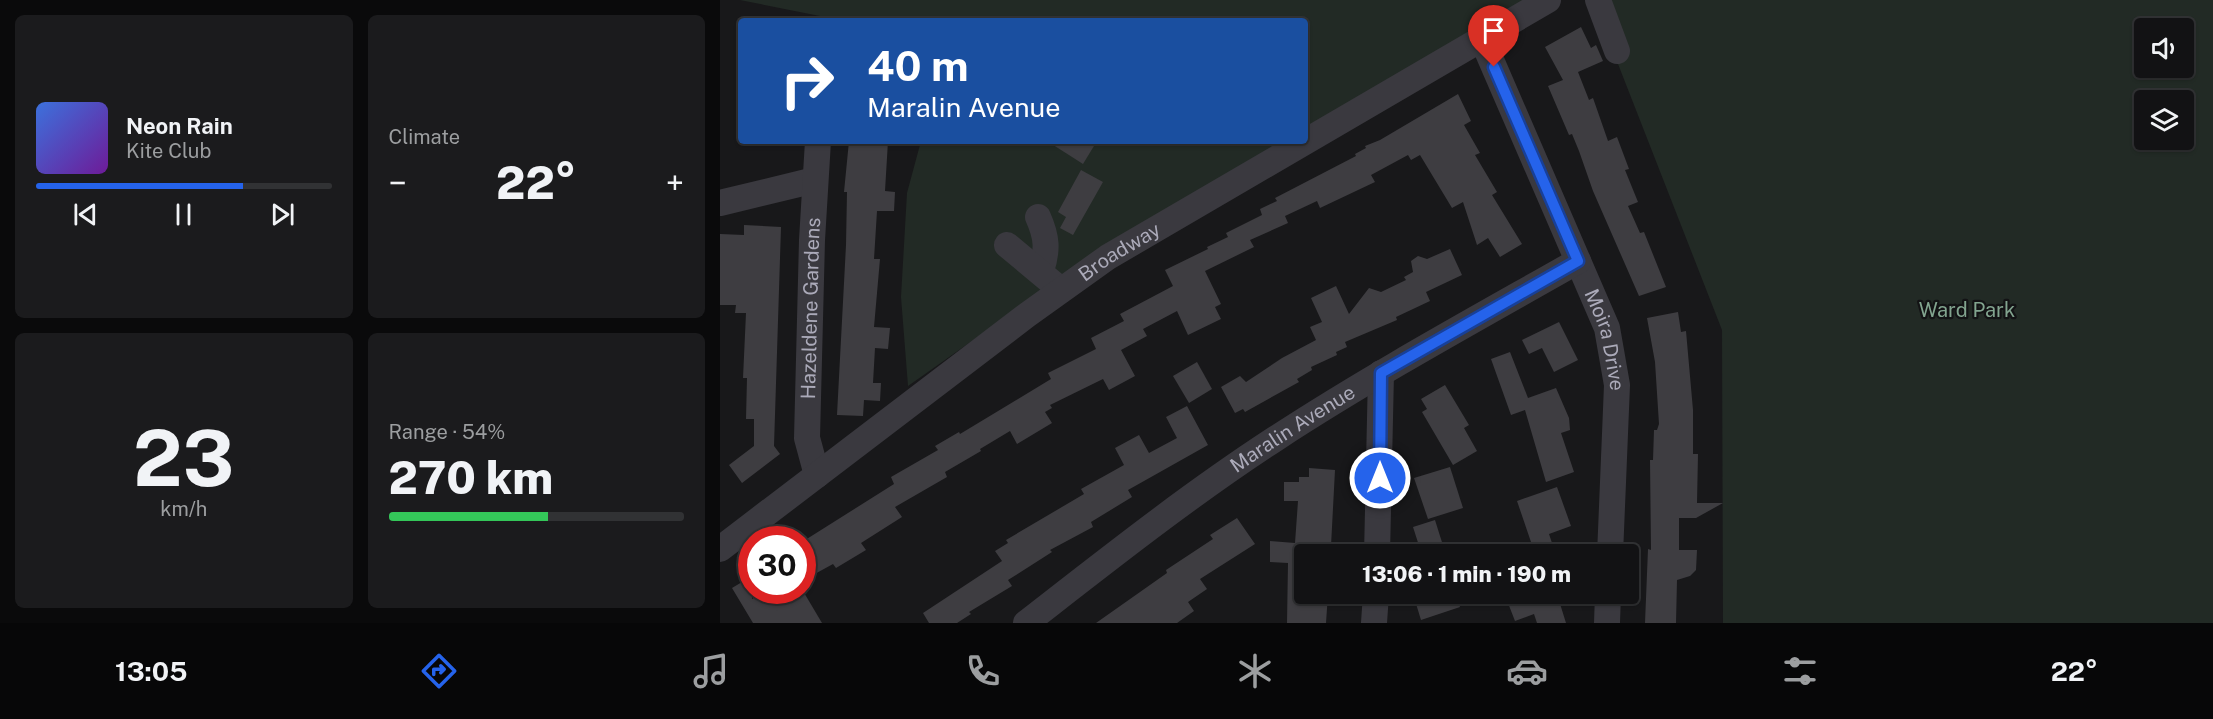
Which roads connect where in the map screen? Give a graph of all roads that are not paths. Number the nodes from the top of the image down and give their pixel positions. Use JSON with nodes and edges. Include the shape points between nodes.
{"nodes":[{"id":1,"x":1548,"y":0,"type":"edge"},
{"id":2,"x":1598,"y":0,"type":"edge"},
{"id":3,"x":1482,"y":39,"type":"junction"},
{"id":4,"x":1617,"y":51,"type":"dead end"},
{"id":5,"x":1308,"y":140,"type":"edge"},
{"id":6,"x":818,"y":144,"type":"edge"},
{"id":7,"x":1301,"y":144,"type":"edge"},
{"id":8,"x":815,"y":180,"type":"junction"},
{"id":9,"x":720,"y":203,"type":"edge"},
{"id":10,"x":1038,"y":217,"type":"dead end"},
{"id":11,"x":1007,"y":245,"type":"dead end"},
{"id":12,"x":1578,"y":261,"type":"junction"},
{"id":13,"x":1041,"y":271,"type":"junction"},
{"id":14,"x":1061,"y":290,"type":"junction"},
{"id":15,"x":1381,"y":373,"type":"junction"},
{"id":16,"x":817,"y":475,"type":"junction"},
{"id":17,"x":1377,"y":544,"type":"edge"},
{"id":18,"x":1610,"y":544,"type":"edge"},
{"id":19,"x":720,"y":549,"type":"edge"},
{"id":20,"x":1375,"y":604,"type":"edge"},
{"id":21,"x":1608,"y":604,"type":"edge"},
{"id":22,"x":1026,"y":623,"type":"edge"},
{"id":23,"x":1374,"y":623,"type":"edge"},
{"id":24,"x":1607,"y":623,"type":"edge"}],
"edges":[{"from":1,"to":3,"type":"street","name":"Broadway"},
{"from":2,"to":4,"type":"street"},
{"from":3,"to":5,"type":"street","name":"Broadway"},
{"from":3,"to":12,"type":"street","name":"Moira Drive"},
{"from":6,"to":8,"type":"street","name":"Hazeldene Gardens"},
{"from":7,"to":14,"type":"street","name":"Broadway","via":[[1108,257]]},
{"from":8,"to":9,"type":"street"},
{"from":8,"to":16,"type":"street","name":"Hazeldene Gardens","via":[[807,438]]},
{"from":10,"to":13,"type":"street","via":[[1047,253]]},
{"from":11,"to":13,"type":"street"},
{"from":12,"to":15,"type":"street","name":"Maralin Avenue"},
{"from":12,"to":18,"type":"street","name":"Moira Drive","via":[[1607,328],[1615,364]]},
{"from":13,"to":14,"type":"street"},
{"from":14,"to":16,"type":"street","name":"Broadway"},
{"from":15,"to":17,"type":"street"},
{"from":15,"to":22,"type":"street","name":"Maralin Avenue","via":[[1274,440]]},
{"from":16,"to":19,"type":"street","name":"Broadway"},
{"from":20,"to":23,"type":"street"},
{"from":21,"to":24,"type":"street"}]}
